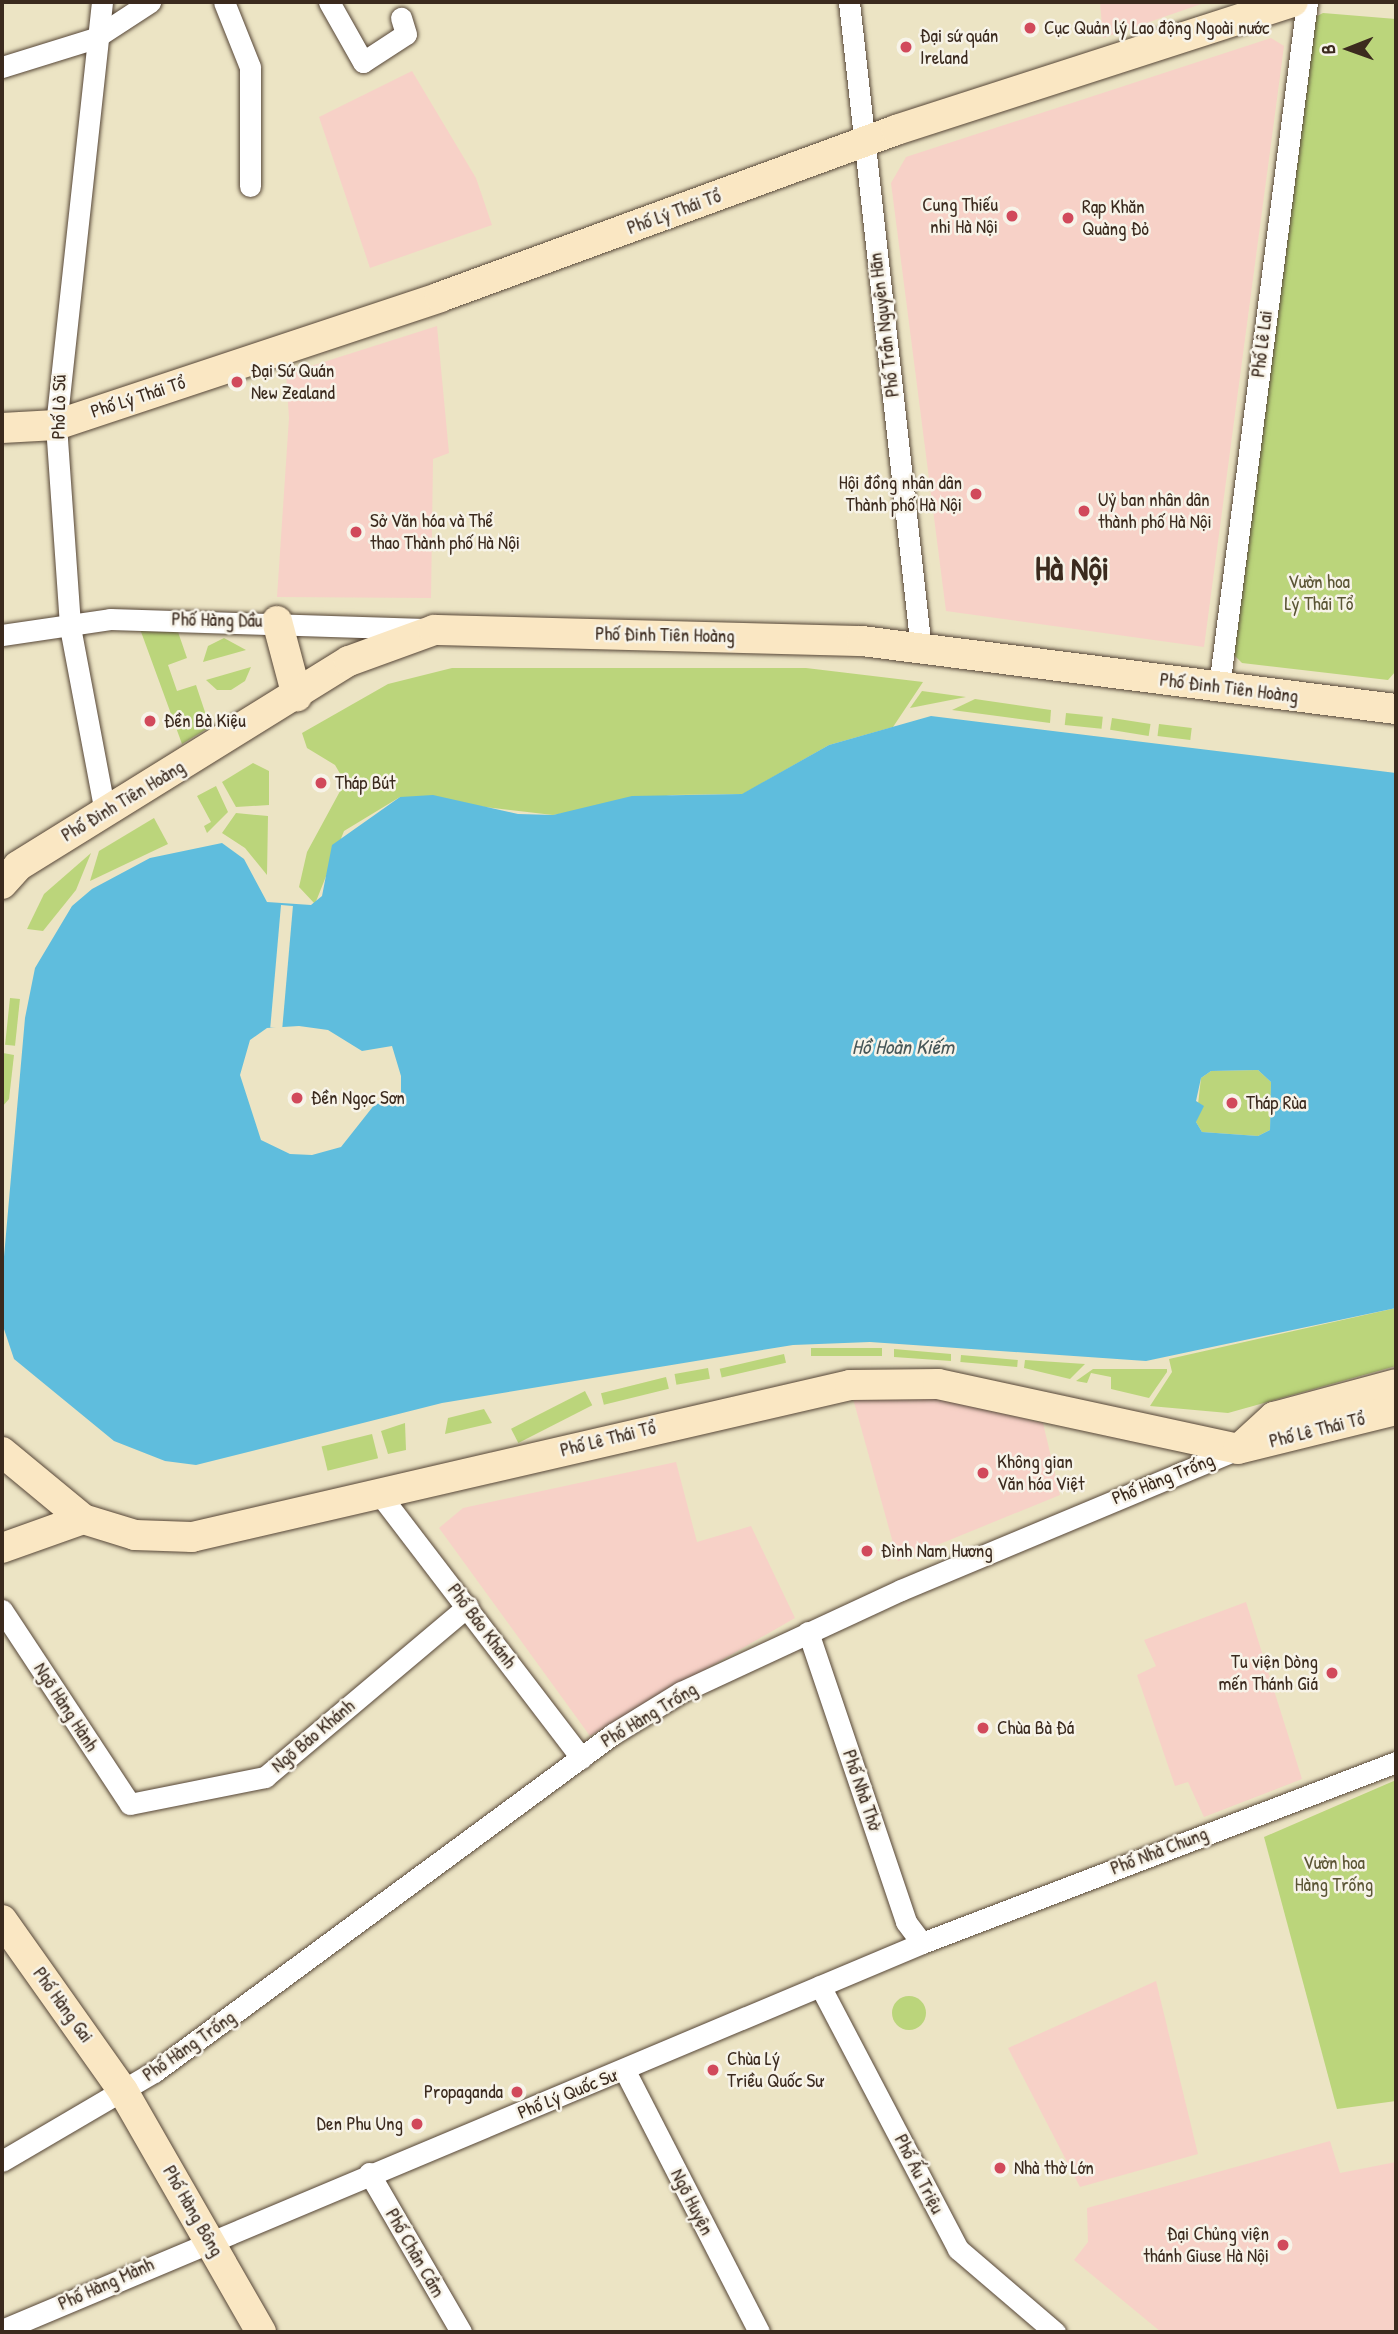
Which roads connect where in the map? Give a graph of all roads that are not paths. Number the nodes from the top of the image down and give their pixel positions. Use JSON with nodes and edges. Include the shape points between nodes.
{"nodes":[{"id":1,"x":102,"y":2,"type":"edge"},
{"id":2,"x":150,"y":2,"type":"edge"},
{"id":3,"x":223,"y":2,"type":"edge"},
{"id":4,"x":329,"y":2,"type":"edge"},
{"id":5,"x":849,"y":2,"type":"edge"},
{"id":6,"x":1293,"y":2,"type":"edge"},
{"id":7,"x":1307,"y":2,"type":"edge"},
{"id":8,"x":401,"y":18,"type":"dead end"},
{"id":9,"x":95,"y":38,"type":"junction"},
{"id":10,"x":2,"y":67,"type":"edge"},
{"id":11,"x":863,"y":144,"type":"junction"},
{"id":12,"x":250,"y":186,"type":"dead end"},
{"id":13,"x":55,"y":425,"type":"junction"},
{"id":14,"x":2,"y":428,"type":"edge"},
{"id":15,"x":277,"y":621,"type":"junction"},
{"id":16,"x":71,"y":627,"type":"junction"},
{"id":17,"x":433,"y":630,"type":"junction"},
{"id":18,"x":2,"y":635,"type":"edge"},
{"id":19,"x":921,"y":649,"type":"junction"},
{"id":20,"x":1219,"y":687,"type":"junction"},
{"id":21,"x":297,"y":696,"type":"junction"},
{"id":22,"x":1396,"y":709,"type":"edge"},
{"id":23,"x":105,"y":812,"type":"junction"},
{"id":24,"x":7,"y":872,"type":"edge"},
{"id":25,"x":1396,"y":1384,"type":"edge"},
{"id":26,"x":1396,"y":1410,"type":"edge"},
{"id":27,"x":1238,"y":1450,"type":"junction"},
{"id":28,"x":2,"y":1452,"type":"edge"},
{"id":29,"x":381,"y":1496,"type":"junction"},
{"id":30,"x":83,"y":1519,"type":"junction"},
{"id":31,"x":2,"y":1548,"type":"edge"},
{"id":32,"x":468,"y":1606,"type":"junction"},
{"id":33,"x":2,"y":1610,"type":"edge"},
{"id":34,"x":808,"y":1632,"type":"junction"},
{"id":35,"x":581,"y":1758,"type":"junction"},
{"id":36,"x":1396,"y":1762,"type":"edge"},
{"id":37,"x":130,"y":1804,"type":"joint"},
{"id":38,"x":2,"y":1920,"type":"edge"},
{"id":39,"x":922,"y":1943,"type":"junction"},
{"id":40,"x":820,"y":1986,"type":"junction"},
{"id":41,"x":625,"y":2071,"type":"junction"},
{"id":42,"x":123,"y":2091,"type":"junction"},
{"id":43,"x":2,"y":2161,"type":"edge"},
{"id":44,"x":369,"y":2173,"type":"junction"},
{"id":45,"x":209,"y":2238,"type":"junction"},
{"id":46,"x":2,"y":2330,"type":"edge"},
{"id":47,"x":261,"y":2332,"type":"edge"},
{"id":48,"x":461,"y":2332,"type":"edge"},
{"id":49,"x":759,"y":2332,"type":"edge"},
{"id":50,"x":1055,"y":2332,"type":"edge"}],
"edges":[{"from":1,"to":9,"type":"street","name":"Phố Lò Sũ"},
{"from":2,"to":9,"type":"street"},
{"from":3,"to":12,"type":"street","via":[[250,67]]},
{"from":4,"to":8,"type":"street","via":[[363,62],[407,34]]},
{"from":5,"to":11,"type":"street","name":"Phố Trần Nguyên Hãn"},
{"from":6,"to":11,"type":"main road","name":"Phố Lý Thái Tổ"},
{"from":7,"to":20,"type":"street","name":"Phố Lê Lai"},
{"from":9,"to":10,"type":"street"},
{"from":9,"to":13,"type":"street","name":"Phố Lò Sũ"},
{"from":11,"to":13,"type":"main road","name":"Phố Lý Thái Tổ","via":[[439,297]]},
{"from":11,"to":19,"type":"street","name":"Phố Trần Nguyên Hãn"},
{"from":13,"to":14,"type":"main road","name":"Phố Lý Thái Tổ"},
{"from":13,"to":16,"type":"street","name":"Phố Lò Sũ"},
{"from":15,"to":16,"type":"street","name":"Phố Hàng Dầu","via":[[110,619]]},
{"from":15,"to":17,"type":"street","name":"Phố Hàng Dầu"},
{"from":15,"to":21,"type":"main road"},
{"from":16,"to":18,"type":"street","name":"Phố Hàng Dầu"},
{"from":16,"to":23,"type":"street","name":"Phố Lò Sũ"},
{"from":17,"to":19,"type":"main road","name":"Phố Đinh Tiên Hoàng","via":[[801,638]]},
{"from":17,"to":21,"type":"main road","name":"Phố Đinh Tiên Hoàng","via":[[371,649]]},
{"from":19,"to":20,"type":"main road","name":"Phố Đinh Tiên Hoàng"},
{"from":20,"to":22,"type":"main road","name":"Phố Đinh Tiên Hoàng"},
{"from":21,"to":23,"type":"main road","name":"Phố Đinh Tiên Hoàng"},
{"from":23,"to":24,"type":"main road","name":"Phố Đinh Tiên Hoàng"},
{"from":25,"to":27,"type":"main road","name":"Phố Lê Thái Tổ","via":[[1274,1417]]},
{"from":26,"to":27,"type":"main road","name":"Phố Lê Thái Tổ"},
{"from":27,"to":29,"type":"main road","name":"Phố Lê Thái Tổ","via":[[1023,1398],[938,1384],[860,1384],[779,1397]]},
{"from":27,"to":34,"type":"street","name":"Phố Hàng Trống"},
{"from":28,"to":30,"type":"main road","name":"Phố Lê Thái Tổ"},
{"from":29,"to":30,"type":"main road","name":"Phố Lê Thái Tổ","via":[[192,1537],[135,1535]]},
{"from":29,"to":32,"type":"street","name":"Phố Báo Khánh"},
{"from":30,"to":31,"type":"main road"},
{"from":32,"to":35,"type":"street","name":"Phố Báo Khánh"},
{"from":32,"to":37,"type":"street","name":"Ngõ Bảo Khánh","via":[[265,1777]]},
{"from":33,"to":37,"type":"street","name":"Ngõ Hàng Hành"},
{"from":34,"to":35,"type":"street","name":"Phố Hàng Trống","via":[[681,1692]]},
{"from":34,"to":39,"type":"street","name":"Phố Nhà Thờ","via":[[906,1922]]},
{"from":35,"to":42,"type":"street","name":"Phố Hàng Trống"},
{"from":36,"to":39,"type":"street","name":"Phố Nhà Chung"},
{"from":38,"to":42,"type":"main road","name":"Phố Hàng Gai"},
{"from":39,"to":40,"type":"street","name":"Phố Lý Quốc Sư"},
{"from":40,"to":41,"type":"street","name":"Phố Lý Quốc Sư"},
{"from":40,"to":50,"type":"street","name":"Phố Ấu Triệu","via":[[958,2249]]},
{"from":41,"to":44,"type":"street","name":"Phố Lý Quốc Sư"},
{"from":41,"to":49,"type":"street","name":"Ngõ Huyện"},
{"from":42,"to":43,"type":"street","name":"Phố Hàng Trống"},
{"from":42,"to":45,"type":"main road","name":"Phố Hàng Bông"},
{"from":44,"to":45,"type":"street","name":"Phố Lý Quốc Sư"},
{"from":44,"to":48,"type":"street","name":"Phố Chân Cầm"},
{"from":45,"to":46,"type":"street","name":"Phố Hàng Mành"},
{"from":45,"to":47,"type":"main road","name":"Phố Hàng Bông"}]}
